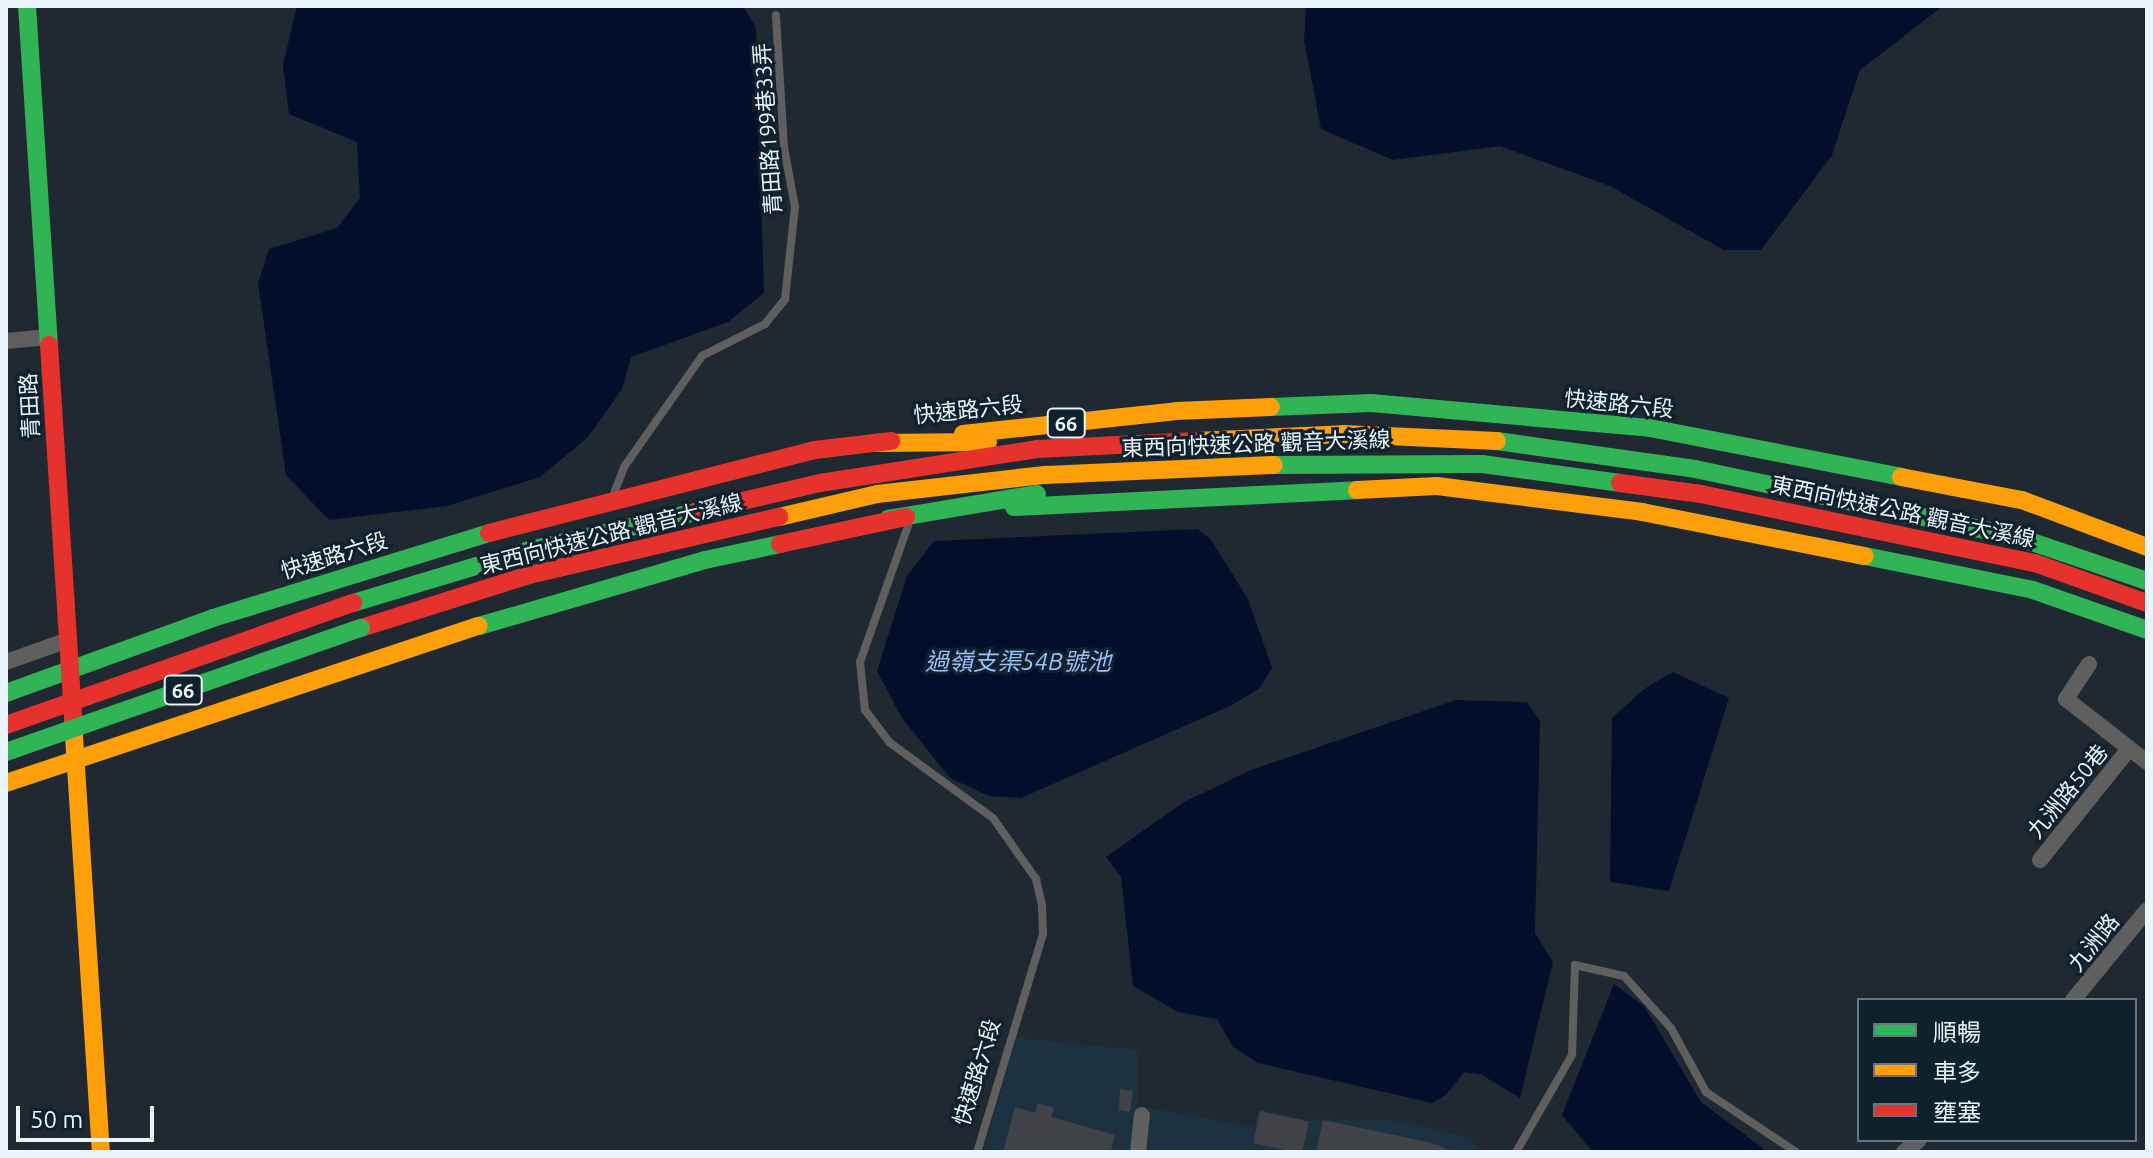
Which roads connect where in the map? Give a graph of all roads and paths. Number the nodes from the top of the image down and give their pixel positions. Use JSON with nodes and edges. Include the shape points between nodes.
{"nodes":[{"id":1,"x":27,"y":6,"type":"edge"},
{"id":2,"x":768,"y":6,"type":"edge"},
{"id":3,"x":783,"y":6,"type":"edge"},
{"id":4,"x":776,"y":15,"type":"junction"},
{"id":5,"x":49,"y":337,"type":"junction"},
{"id":6,"x":6,"y":341,"type":"edge"},
{"id":7,"x":1189,"y":441,"type":"junction"},
{"id":8,"x":874,"y":443,"type":"junction"},
{"id":9,"x":1191,"y":467,"type":"junction"},
{"id":10,"x":610,"y":502,"type":"junction"},
{"id":11,"x":911,"y":517,"type":"junction"},
{"id":12,"x":888,"y":519,"type":"junction"},
{"id":13,"x":2147,"y":547,"type":"edge"},
{"id":14,"x":2147,"y":581,"type":"edge"},
{"id":15,"x":2147,"y":603,"type":"edge"},
{"id":16,"x":2147,"y":630,"type":"edge"},
{"id":17,"x":68,"y":640,"type":"junction"},
{"id":18,"x":6,"y":662,"type":"edge"},
{"id":19,"x":2089,"y":664,"type":"dead end"},
{"id":20,"x":69,"y":668,"type":"junction"},
{"id":21,"x":6,"y":693,"type":"edge"},
{"id":22,"x":6,"y":725,"type":"edge"},
{"id":23,"x":2128,"y":750,"type":"junction"},
{"id":24,"x":6,"y":752,"type":"edge"},
{"id":25,"x":77,"y":755,"type":"junction"},
{"id":26,"x":2147,"y":762,"type":"edge"},
{"id":27,"x":6,"y":783,"type":"edge"},
{"id":28,"x":2040,"y":860,"type":"dead end"},
{"id":29,"x":2147,"y":910,"type":"edge"},
{"id":30,"x":2075,"y":998,"type":"edge"},
{"id":31,"x":1142,"y":1115,"type":"dead end"},
{"id":32,"x":101,"y":1152,"type":"edge"},
{"id":33,"x":977,"y":1152,"type":"edge"},
{"id":34,"x":1138,"y":1152,"type":"edge"},
{"id":35,"x":1516,"y":1152,"type":"edge"},
{"id":36,"x":1796,"y":1152,"type":"edge"}],
"edges":[{"from":1,"to":5,"type":"main road","name":"青田路"},
{"from":2,"to":4,"type":"lane"},
{"from":3,"to":4,"type":"lane"},
{"from":4,"to":10,"type":"lane","name":"青田路199巷33弄","via":[[784,147],[795,207],[785,299],[765,324],[702,356],[624,467]]},
{"from":5,"to":6,"type":"street"},
{"from":5,"to":17,"type":"main road","name":"青田路"},
{"from":7,"to":8,"type":"main road"},
{"from":7,"to":14,"type":"main road","name":"東西向快速公路 觀音大溪線","number":"66","via":[[1343,434],[1532,443],[1695,469],[2014,536]]},
{"from":7,"to":22,"type":"main road","name":"東西向快速公路 觀音大溪線","number":"66","bridge":true,"via":[[1038,449],[820,483],[530,550],[353,603]]},
{"from":8,"to":10,"type":"main road","name":"快速路六段","number":"66","via":[[815,450]]},
{"from":8,"to":13,"type":"main road","name":"快速路六段","number":"66","via":[[1177,411],[1371,403],[1650,428],[2022,500]]},
{"from":9,"to":12,"type":"main road"},
{"from":9,"to":15,"type":"main road","name":"東西向快速公路 觀音大溪線","number":"66","via":[[1357,461],[1482,464],[1701,494],[2035,563]]},
{"from":9,"to":24,"type":"main road","name":"東西向快速公路 觀音大溪線","number":"66","bridge":true,"via":[[1045,475],[877,494],[681,536],[529,575],[361,628]]},
{"from":10,"to":20,"type":"main road","name":"快速路六段","number":"66","via":[[462,540]]},
{"from":11,"to":12,"type":"main road","number":"66"},
{"from":11,"to":16,"type":"main road","number":"66","via":[[1054,503],[1437,486],[1642,512],[2033,590]]},
{"from":11,"to":33,"type":"lane","name":"快速路六段","via":[[860,662],[865,710],[889,742],[993,818],[1036,879],[1042,905],[1043,934]]},
{"from":12,"to":25,"type":"main road","number":"66","via":[[661,573],[423,642]]},
{"from":17,"to":18,"type":"street"},
{"from":17,"to":20,"type":"main road","name":"青田路"},
{"from":19,"to":23,"type":"street","name":"九洲路50巷","via":[[2066,699]]},
{"from":20,"to":21,"type":"main road","name":"快速路六段","number":"66"},
{"from":20,"to":25,"type":"main road","name":"青田路"},
{"from":23,"to":26,"type":"street","name":"九洲路50巷"},
{"from":23,"to":28,"type":"street","name":"九洲路50巷"},
{"from":25,"to":27,"type":"main road","number":"66"},
{"from":25,"to":32,"type":"main road","name":"青田路"},
{"from":29,"to":30,"type":"street","name":"九洲路"},
{"from":31,"to":34,"type":"street"},
{"from":35,"to":36,"type":"lane","via":[[1572,1055],[1575,965],[1624,976],[1671,1028],[1706,1092]]}]}
